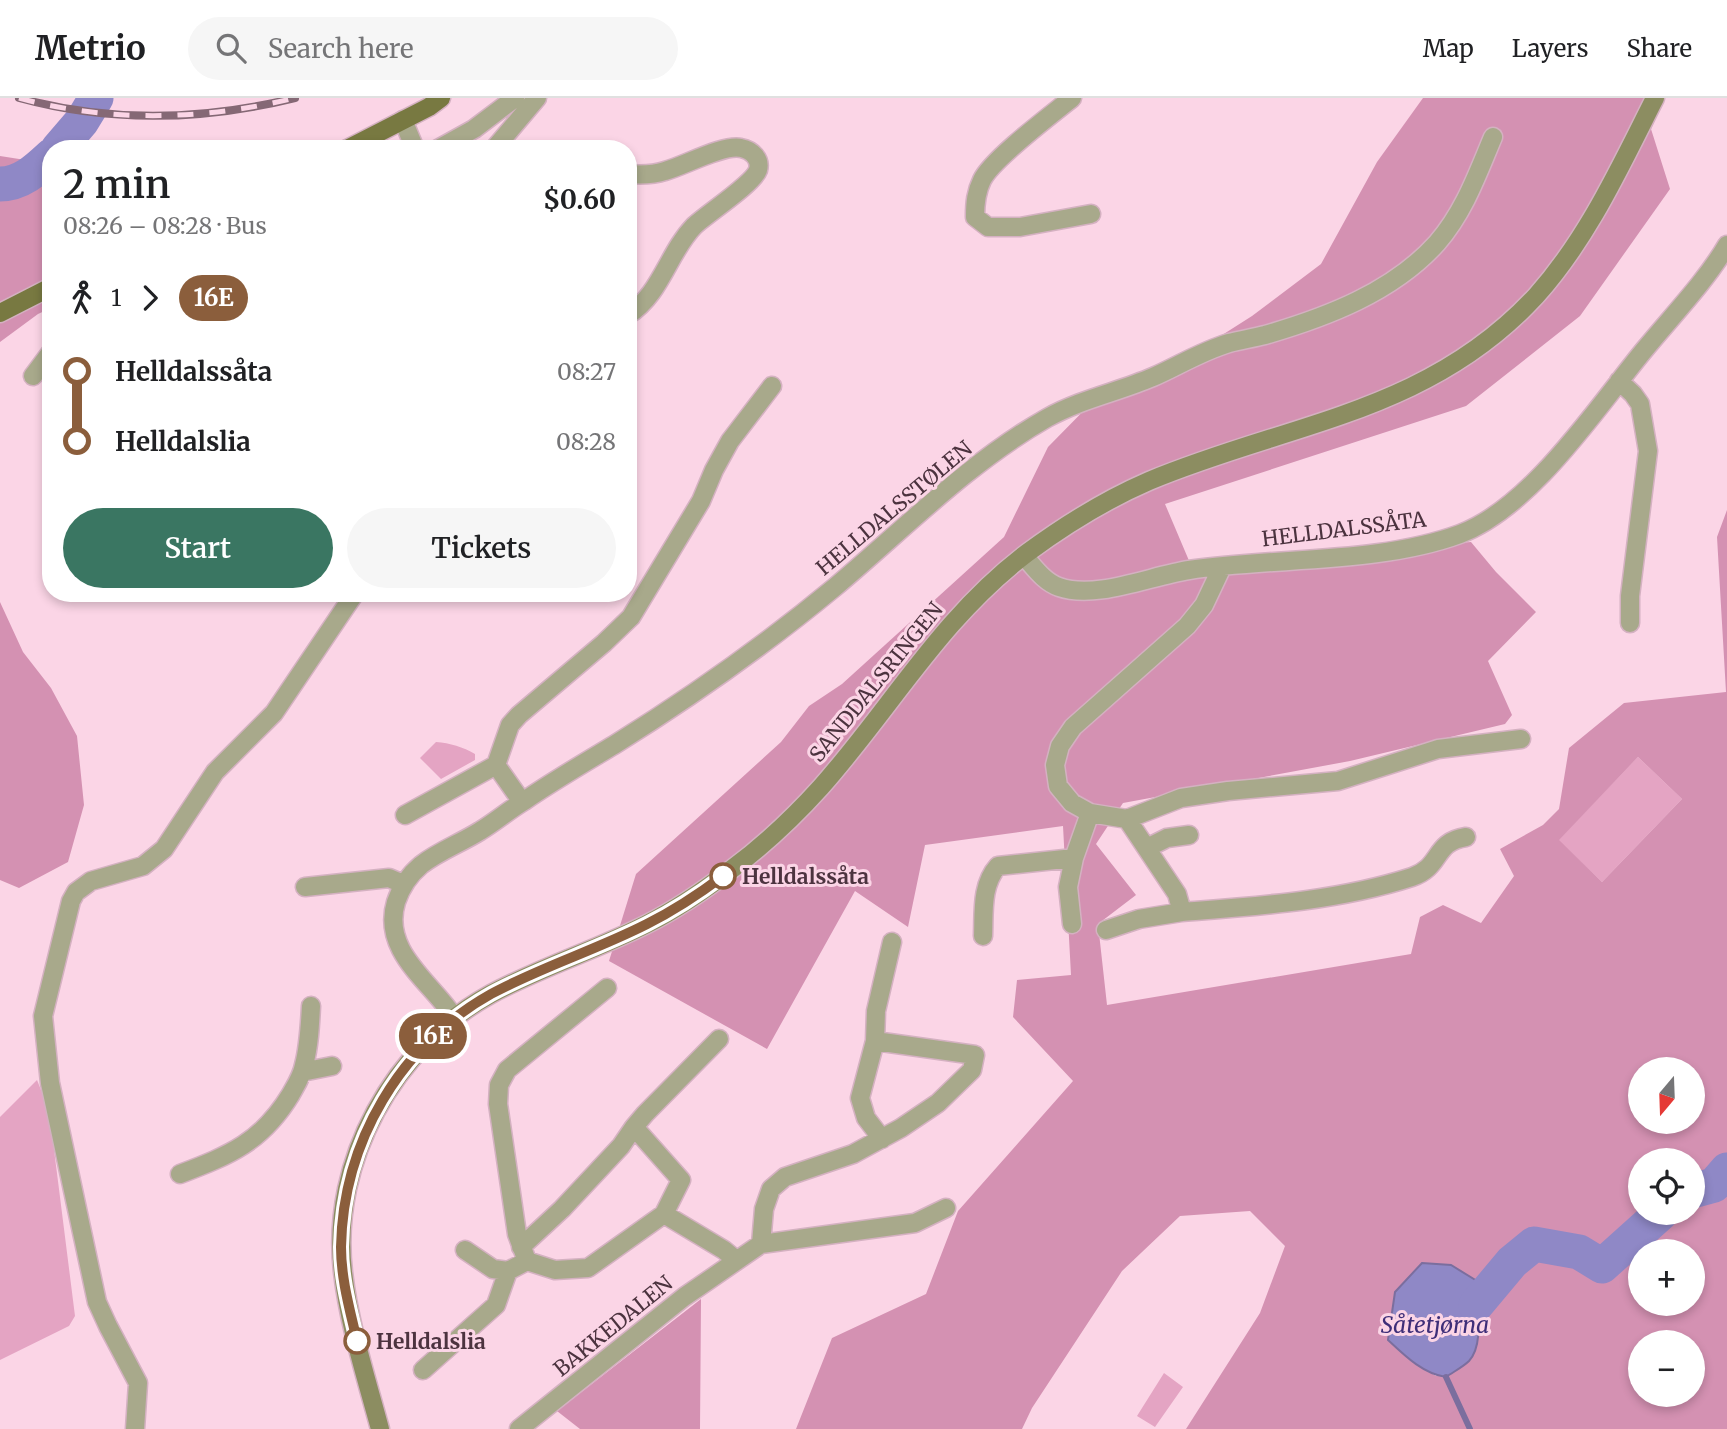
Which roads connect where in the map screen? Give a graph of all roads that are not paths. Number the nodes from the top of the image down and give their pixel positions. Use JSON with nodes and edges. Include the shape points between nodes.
{"nodes":[{"id":1,"x":441,"y":98,"type":"edge"},
{"id":2,"x":515,"y":98,"type":"edge"},
{"id":3,"x":537,"y":98,"type":"edge"},
{"id":4,"x":1072,"y":98,"type":"edge"},
{"id":5,"x":1655,"y":98,"type":"edge"},
{"id":6,"x":404,"y":120,"type":"junction"},
{"id":7,"x":1493,"y":137,"type":"dead end"},
{"id":8,"x":365,"y":140,"type":"edge"},
{"id":9,"x":412,"y":140,"type":"edge"},
{"id":10,"x":454,"y":140,"type":"edge"},
{"id":11,"x":502,"y":140,"type":"edge"},
{"id":12,"x":637,"y":173,"type":"edge"},
{"id":13,"x":1091,"y":214,"type":"dead end"},
{"id":14,"x":1727,"y":245,"type":"edge"},
{"id":15,"x":42,"y":292,"type":"edge"},
{"id":16,"x":637,"y":308,"type":"edge"},
{"id":17,"x":0,"y":313,"type":"edge"},
{"id":18,"x":42,"y":364,"type":"edge"},
{"id":19,"x":33,"y":376,"type":"dead end"},
{"id":20,"x":1619,"y":381,"type":"junction"},
{"id":21,"x":772,"y":386,"type":"dead end"},
{"id":22,"x":1024,"y":556,"type":"junction"},
{"id":23,"x":1222,"y":567,"type":"junction"},
{"id":24,"x":349,"y":602,"type":"edge"},
{"id":25,"x":1630,"y":623,"type":"dead end"},
{"id":26,"x":1521,"y":739,"type":"dead end"},
{"id":27,"x":496,"y":765,"type":"junction"},
{"id":28,"x":522,"y":802,"type":"junction"},
{"id":29,"x":1090,"y":813,"type":"junction"},
{"id":30,"x":405,"y":815,"type":"dead end"},
{"id":31,"x":1127,"y":819,"type":"junction"},
{"id":32,"x":1189,"y":835,"type":"dead end"},
{"id":33,"x":1466,"y":837,"type":"dead end"},
{"id":34,"x":1147,"y":848,"type":"junction"},
{"id":35,"x":1073,"y":858,"type":"junction"},
{"id":36,"x":403,"y":884,"type":"junction"},
{"id":37,"x":305,"y":887,"type":"dead end"},
{"id":38,"x":1182,"y":912,"type":"junction"},
{"id":39,"x":1072,"y":924,"type":"dead end"},
{"id":40,"x":1106,"y":930,"type":"dead end"},
{"id":41,"x":983,"y":936,"type":"dead end"},
{"id":42,"x":892,"y":942,"type":"dead end"},
{"id":43,"x":607,"y":988,"type":"dead end"},
{"id":44,"x":311,"y":1006,"type":"dead end"},
{"id":45,"x":454,"y":1017,"type":"junction"},
{"id":46,"x":719,"y":1039,"type":"dead end"},
{"id":47,"x":875,"y":1041,"type":"junction"},
{"id":48,"x":332,"y":1066,"type":"dead end"},
{"id":49,"x":302,"y":1073,"type":"junction"},
{"id":50,"x":634,"y":1127,"type":"junction"},
{"id":51,"x":882,"y":1139,"type":"junction"},
{"id":52,"x":180,"y":1174,"type":"dead end"},
{"id":53,"x":946,"y":1208,"type":"dead end"},
{"id":54,"x":664,"y":1214,"type":"junction"},
{"id":55,"x":761,"y":1244,"type":"junction"},
{"id":56,"x":465,"y":1250,"type":"dead end"},
{"id":57,"x":524,"y":1254,"type":"junction"},
{"id":58,"x":736,"y":1260,"type":"junction"},
{"id":59,"x":508,"y":1271,"type":"junction"},
{"id":60,"x":423,"y":1370,"type":"dead end"},
{"id":61,"x":135,"y":1429,"type":"edge"},
{"id":62,"x":380,"y":1429,"type":"edge"},
{"id":63,"x":519,"y":1429,"type":"edge"}],
"edges":[{"from":1,"to":6,"type":"main road"},
{"from":2,"to":10,"type":"street"},
{"from":3,"to":11,"type":"street"},
{"from":4,"to":13,"type":"street","via":[[983,177],[975,198],[975,217],[988,227],[1020,227]]},
{"from":5,"to":22,"type":"main road","name":"SANDDALSRINGEN","via":[[1591,222],[1556,272],[1509,322],[1458,361],[1366,408],[1150,481],[1089,511]]},
{"from":6,"to":8,"type":"main road"},
{"from":6,"to":9,"type":"street"},
{"from":7,"to":28,"type":"street","name":"HELLDALSSTØLEN","via":[[1456,217],[1428,252],[1381,289],[1291,326],[1228,343],[1047,418],[964,475],[759,647],[671,709]]},
{"from":12,"to":16,"type":"street","via":[[663,172],[738,147],[757,158],[759,168],[754,178],[691,230]]},
{"from":14,"to":20,"type":"street","name":"HELLDALSSÅTA"},
{"from":15,"to":17,"type":"main road"},
{"from":18,"to":19,"type":"street"},
{"from":20,"to":23,"type":"street","name":"HELLDALSSÅTA","via":[[1531,485],[1503,510],[1462,533],[1415,547]]},
{"from":20,"to":25,"type":"street","via":[[1640,404],[1648,451]]},
{"from":21,"to":27,"type":"street","via":[[730,441],[701,501],[631,617],[519,715],[510,725]]},
{"from":22,"to":23,"type":"street","name":"HELLDALSSÅTA","via":[[1044,578],[1078,591]]},
{"from":22,"to":45,"type":"main road","name":"SANDDALSRINGEN","via":[[958,616],[821,788],[745,859],[647,924],[522,979]]},
{"from":23,"to":29,"type":"street","via":[[1205,604],[1186,626],[1073,727],[1060,746],[1055,765],[1058,786],[1072,803]]},
{"from":24,"to":61,"type":"street","via":[[274,713],[215,772],[164,849],[144,866],[82,886],[67,914],[43,1016],[50,1083],[97,1302],[138,1382]]},
{"from":26,"to":31,"type":"street","via":[[1438,749],[1338,781],[1181,798]]},
{"from":27,"to":28,"type":"street"},
{"from":27,"to":30,"type":"street"},
{"from":28,"to":36,"type":"street","name":"HELLDALSSTØLEN","via":[[421,865]]},
{"from":29,"to":31,"type":"street"},
{"from":29,"to":35,"type":"street"},
{"from":31,"to":34,"type":"street"},
{"from":32,"to":34,"type":"street","via":[[1167,838]]},
{"from":33,"to":38,"type":"street","via":[[1446,843],[1429,868],[1415,876],[1368,889],[1310,900]]},
{"from":34,"to":38,"type":"street","via":[[1177,894]]},
{"from":35,"to":39,"type":"street","via":[[1068,887]]},
{"from":35,"to":41,"type":"street","via":[[998,866],[985,889]]},
{"from":36,"to":37,"type":"street","via":[[389,878]]},
{"from":36,"to":45,"type":"street","via":[[393,928],[405,958]]},
{"from":38,"to":40,"type":"street"},
{"from":42,"to":47,"type":"street","via":[[876,1011]]},
{"from":43,"to":57,"type":"street","via":[[507,1070],[499,1085],[498,1104]]},
{"from":44,"to":49,"type":"street"},
{"from":45,"to":62,"type":"main road","name":"SANDDALSRINGEN","via":[[414,1056],[377,1108],[347,1188],[343,1273]]},
{"from":46,"to":50,"type":"street"},
{"from":47,"to":51,"type":"street","via":[[860,1098],[866,1118]]},
{"from":47,"to":51,"type":"street","via":[[975,1055],[972,1070],[938,1103]]},
{"from":48,"to":49,"type":"street"},
{"from":49,"to":52,"type":"street","via":[[286,1102],[256,1138]]},
{"from":50,"to":54,"type":"street","via":[[681,1180]]},
{"from":50,"to":57,"type":"street"},
{"from":51,"to":55,"type":"street","via":[[785,1177],[771,1189]]},
{"from":53,"to":55,"type":"street","name":"BAKKEDALEN","via":[[915,1223]]},
{"from":54,"to":57,"type":"street","via":[[588,1268],[555,1270]]},
{"from":54,"to":58,"type":"street"},
{"from":55,"to":58,"type":"street","name":"BAKKEDALEN"},
{"from":56,"to":59,"type":"street","via":[[493,1269]]},
{"from":57,"to":59,"type":"street"},
{"from":58,"to":63,"type":"street","name":"BAKKEDALEN"},
{"from":59,"to":60,"type":"street","via":[[496,1305]]}]}
